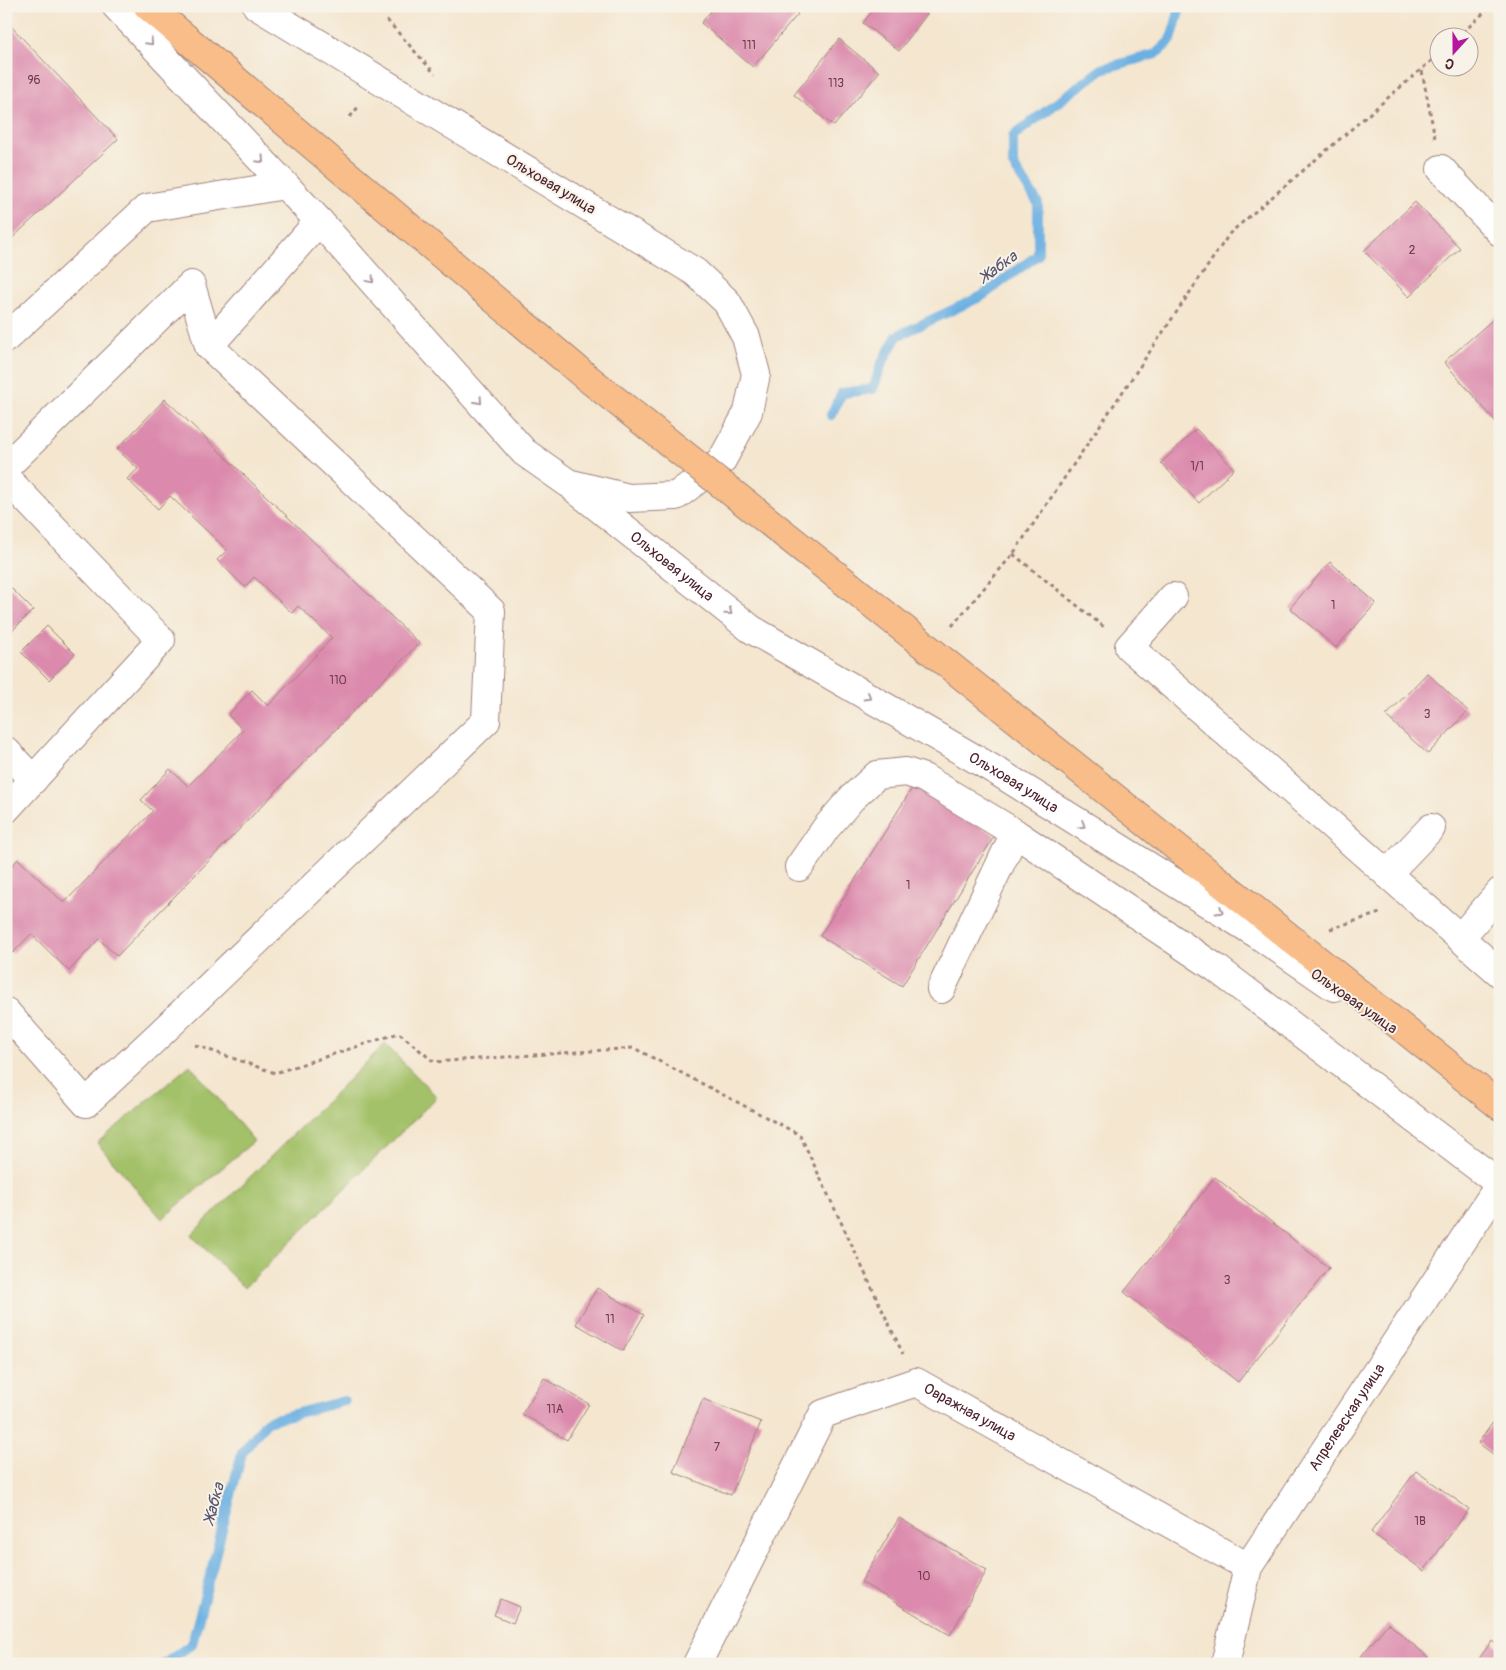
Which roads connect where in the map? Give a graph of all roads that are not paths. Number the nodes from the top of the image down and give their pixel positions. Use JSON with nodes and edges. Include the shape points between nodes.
{"nodes":[{"id":1,"x":116,"y":6,"type":"edge"},
{"id":2,"x":148,"y":6,"type":"edge"},
{"id":3,"x":257,"y":6,"type":"edge"},
{"id":4,"x":1441,"y":169,"type":"road end"},
{"id":5,"x":285,"y":185,"type":"junction"},
{"id":6,"x":319,"y":221,"type":"junction"},
{"id":7,"x":1500,"y":232,"type":"edge"},
{"id":8,"x":6,"y":338,"type":"edge"},
{"id":9,"x":209,"y":346,"type":"junction"},
{"id":10,"x":6,"y":467,"type":"edge"},
{"id":11,"x":6,"y":478,"type":"edge"},
{"id":12,"x":568,"y":483,"type":"junction"},
{"id":13,"x":1173,"y":597,"type":"dead end"},
{"id":14,"x":6,"y":751,"type":"edge"},
{"id":15,"x":33,"y":780,"type":"junction"},
{"id":16,"x":6,"y":810,"type":"edge"},
{"id":17,"x":1432,"y":828,"type":"dead end"},
{"id":18,"x":1015,"y":833,"type":"junction"},
{"id":19,"x":799,"y":868,"type":"dead end"},
{"id":20,"x":1387,"y":874,"type":"junction"},
{"id":21,"x":1500,"y":892,"type":"edge"},
{"id":22,"x":1460,"y":938,"type":"junction"},
{"id":23,"x":1500,"y":973,"type":"edge"},
{"id":24,"x":941,"y":989,"type":"dead end"},
{"id":25,"x":6,"y":1012,"type":"edge"},
{"id":26,"x":1463,"y":1076,"type":"junction"},
{"id":27,"x":1500,"y":1106,"type":"edge"},
{"id":28,"x":1500,"y":1184,"type":"edge"},
{"id":29,"x":1248,"y":1567,"type":"junction"},
{"id":30,"x":1228,"y":1662,"type":"edge"},
{"id":31,"x":696,"y":1664,"type":"edge"}],
"edges":[{"from":1,"to":5,"type":"street","name":"Ольховая улица","one_way":true},
{"from":2,"to":26,"type":"main road","name":"Ольховая улица","bridge":true,"via":[[586,376]]},
{"from":3,"to":12,"type":"street","name":"Ольховая улица","via":[[695,272],[727,302],[746,337],[756,374],[748,412],[721,462],[676,496],[629,498]]},
{"from":4,"to":7,"type":"street"},
{"from":5,"to":6,"type":"street","name":"Ольховая улица"},
{"from":5,"to":8,"type":"street","via":[[147,208]]},
{"from":6,"to":9,"type":"street"},
{"from":6,"to":12,"type":"street","name":"Ольховая улица","one_way":true,"via":[[524,452]]},
{"from":9,"to":10,"type":"street","via":[[191,285]]},
{"from":9,"to":25,"type":"street","via":[[491,611],[486,721],[86,1103]]},
{"from":11,"to":15,"type":"street","via":[[161,640]]},
{"from":12,"to":26,"type":"street","name":"Ольховая улица","one_way":true,"via":[[750,629],[998,772],[1240,924]]},
{"from":13,"to":20,"type":"street","via":[[1130,648]]},
{"from":14,"to":15,"type":"street"},
{"from":15,"to":16,"type":"street"},
{"from":17,"to":20,"type":"street"},
{"from":18,"to":19,"type":"street","via":[[924,778],[906,772],[877,775],[826,828]]},
{"from":18,"to":24,"type":"street"},
{"from":18,"to":28,"type":"street","via":[[1216,968]]},
{"from":20,"to":22,"type":"street"},
{"from":21,"to":22,"type":"street"},
{"from":22,"to":23,"type":"street"},
{"from":26,"to":27,"type":"main road","name":"Ольховая улица"},
{"from":28,"to":29,"type":"street","name":"Апрелевская улица"},
{"from":29,"to":30,"type":"street","name":"Апрелевская улица"},
{"from":29,"to":31,"type":"street","name":"Овражная улица","via":[[916,1382],[823,1414]]}]}
